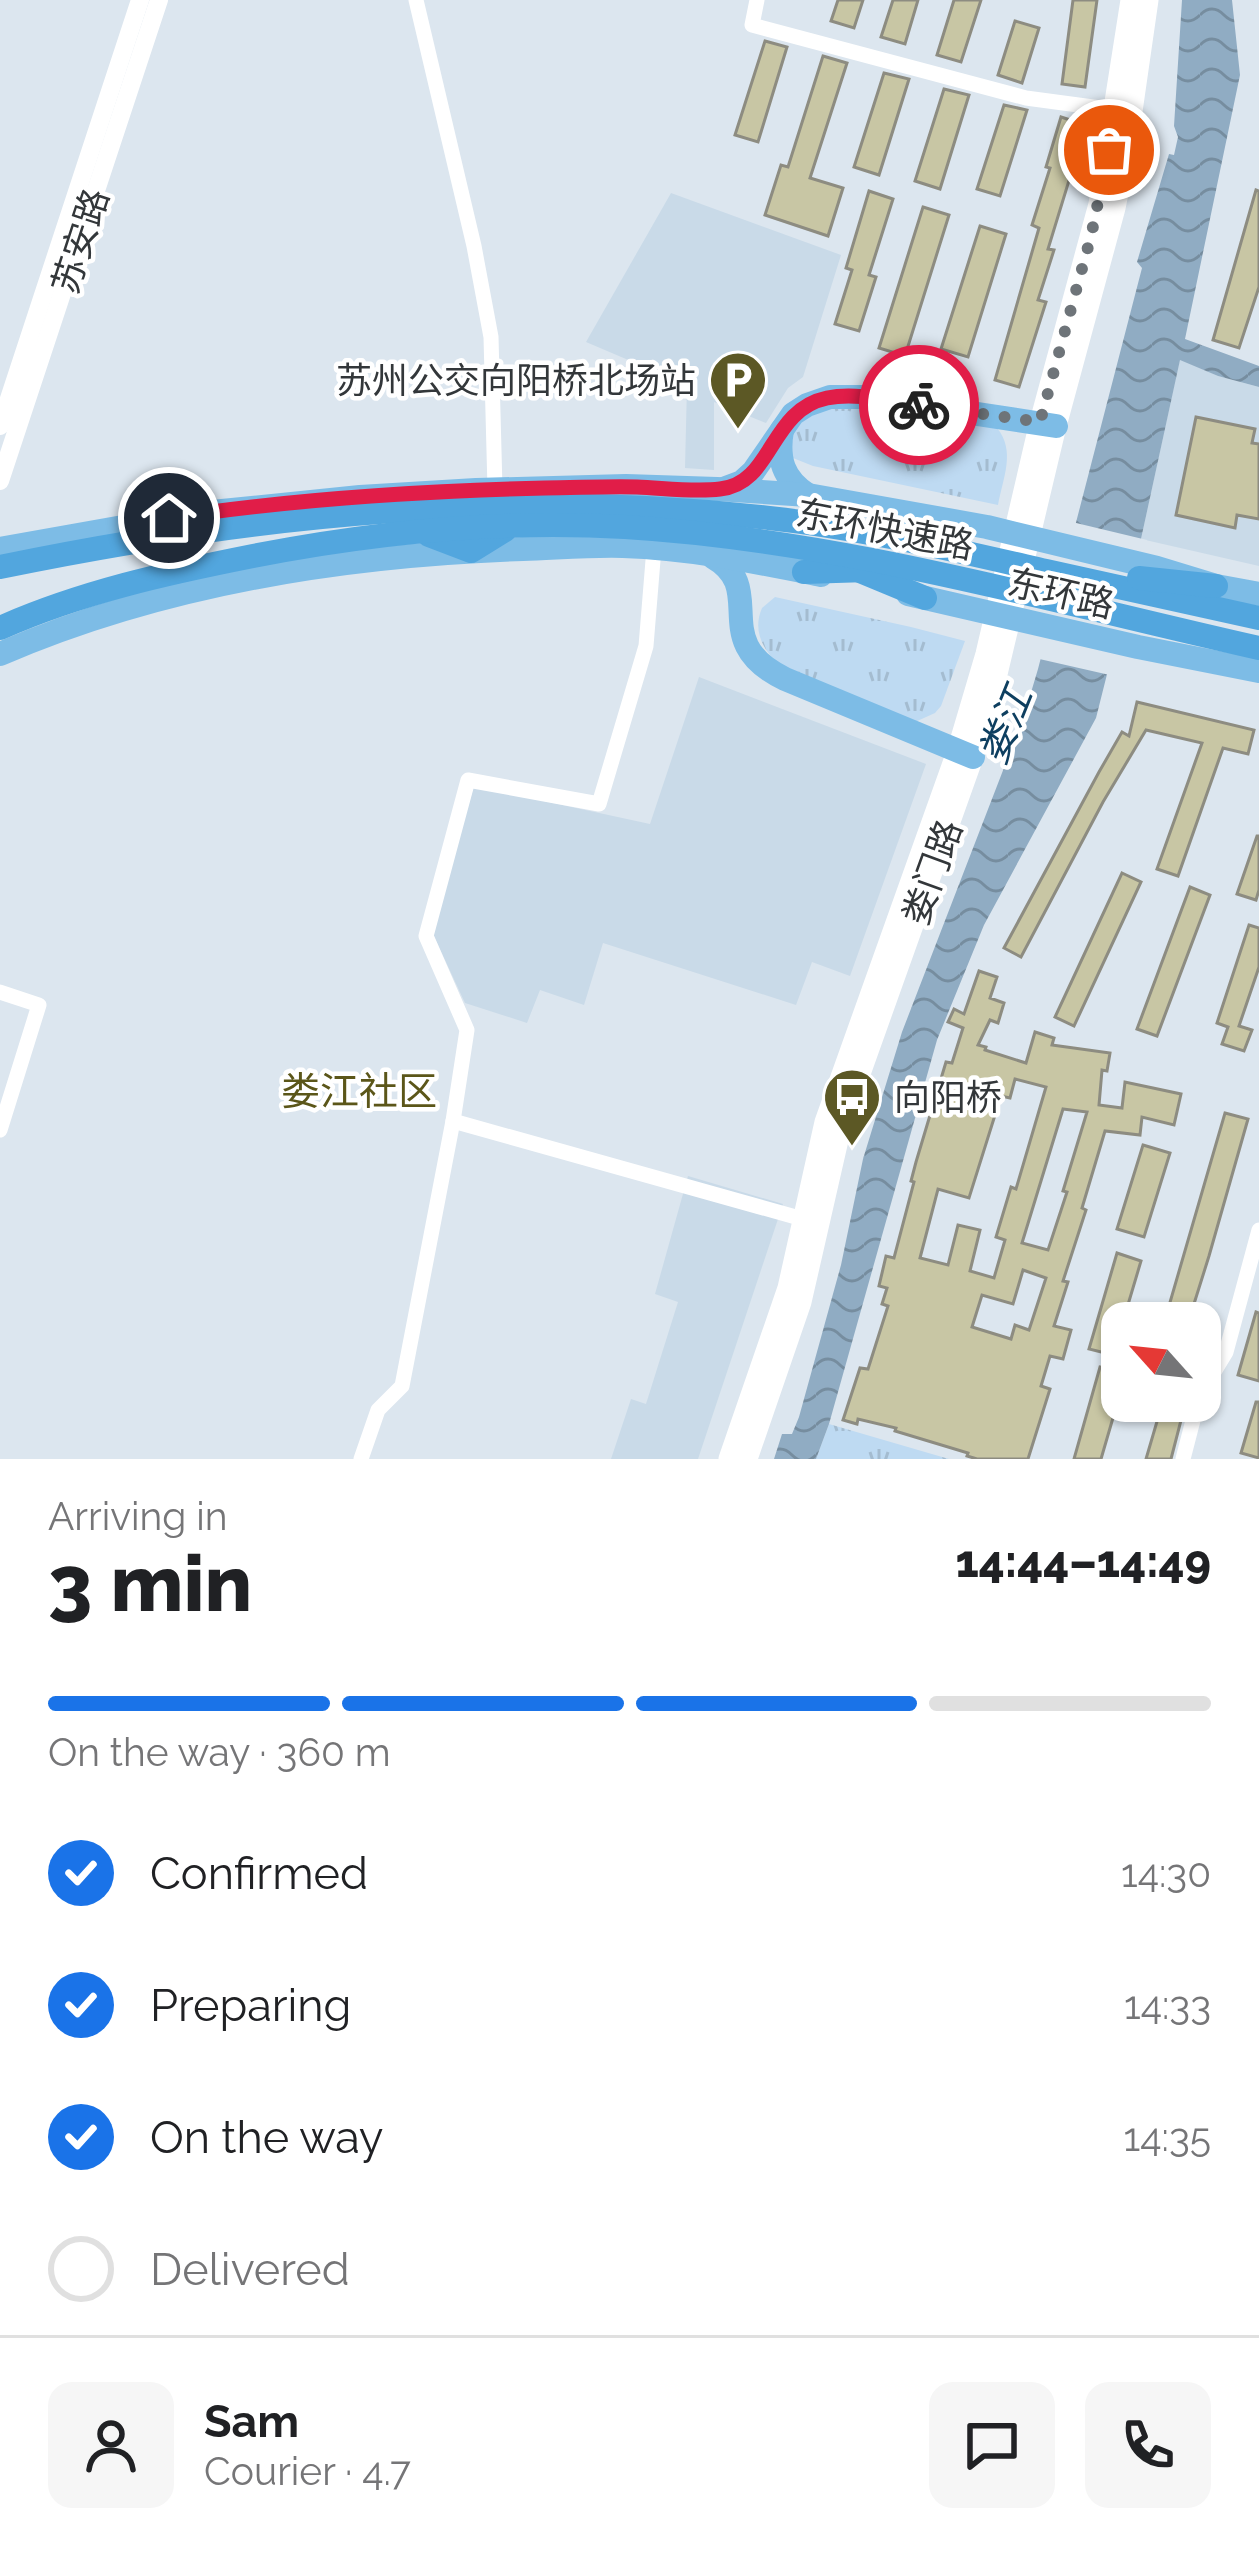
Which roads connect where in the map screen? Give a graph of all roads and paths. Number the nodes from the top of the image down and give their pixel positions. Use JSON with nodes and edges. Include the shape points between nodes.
{"nodes":[{"id":1,"x":140,"y":0,"type":"edge"},
{"id":2,"x":159,"y":0,"type":"edge"},
{"id":3,"x":416,"y":0,"type":"edge"},
{"id":4,"x":757,"y":0,"type":"edge"},
{"id":5,"x":1131,"y":0,"type":"edge"},
{"id":6,"x":1148,"y":0,"type":"edge"},
{"id":7,"x":1124,"y":111,"type":"junction"},
{"id":8,"x":6,"y":417,"type":"edge"},
{"id":9,"x":1048,"y":424,"type":"junction"},
{"id":10,"x":783,"y":428,"type":"junction"},
{"id":11,"x":0,"y":481,"type":"edge"},
{"id":12,"x":718,"y":489,"type":"junction"},
{"id":13,"x":495,"y":490,"type":"junction"},
{"id":14,"x":808,"y":495,"type":"junction"},
{"id":15,"x":422,"y":520,"type":"junction"},
{"id":16,"x":512,"y":526,"type":"junction"},
{"id":17,"x":654,"y":548,"type":"junction"},
{"id":18,"x":0,"y":549,"type":"edge"},
{"id":19,"x":471,"y":551,"type":"junction"},
{"id":20,"x":701,"y":553,"type":"junction"},
{"id":21,"x":804,"y":560,"type":"junction"},
{"id":22,"x":0,"y":567,"type":"edge"},
{"id":23,"x":910,"y":569,"type":"junction"},
{"id":24,"x":858,"y":570,"type":"junction"},
{"id":25,"x":1154,"y":580,"type":"junction"},
{"id":26,"x":1216,"y":586,"type":"joint"},
{"id":27,"x":1259,"y":594,"type":"edge"},
{"id":28,"x":925,"y":598,"type":"junction"},
{"id":29,"x":740,"y":604,"type":"junction"},
{"id":30,"x":1259,"y":619,"type":"edge"},
{"id":31,"x":0,"y":628,"type":"edge"},
{"id":32,"x":1141,"y":635,"type":"junction"},
{"id":33,"x":1259,"y":648,"type":"edge"},
{"id":34,"x":0,"y":654,"type":"edge"},
{"id":35,"x":1259,"y":671,"type":"edge"},
{"id":36,"x":965,"y":755,"type":"junction"},
{"id":37,"x":0,"y":992,"type":"edge"},
{"id":38,"x":453,"y":1121,"type":"junction"},
{"id":39,"x":0,"y":1130,"type":"edge"},
{"id":40,"x":811,"y":1221,"type":"junction"},
{"id":41,"x":1259,"y":1230,"type":"edge"},
{"id":42,"x":787,"y":1316,"type":"junction"},
{"id":43,"x":1221,"y":1361,"type":"edge"},
{"id":44,"x":1193,"y":1422,"type":"edge"},
{"id":45,"x":361,"y":1459,"type":"edge"},
{"id":46,"x":729,"y":1459,"type":"edge"},
{"id":47,"x":747,"y":1459,"type":"edge"},
{"id":48,"x":1183,"y":1459,"type":"edge"}],
"edges":[{"from":1,"to":8,"type":"street","name":"苏安路"},
{"from":2,"to":8,"type":"street","name":"苏安路"},
{"from":3,"to":13,"type":"street","via":[[490,338]]},
{"from":4,"to":7,"type":"street","via":[[752,25],[1026,98]]},
{"from":5,"to":7,"type":"main road","name":"娄门路"},
{"from":6,"to":7,"type":"main road","name":"娄门路"},
{"from":7,"to":9,"type":"main road","name":"娄门路","via":[[1115,208]]},
{"from":8,"to":11,"type":"street","name":"苏安路"},
{"from":9,"to":10,"type":"main road","via":[[837,396],[806,405]]},
{"from":9,"to":36,"type":"main road","name":"娄门路","via":[[1002,658]]},
{"from":10,"to":12,"type":"main road","via":[[748,478]]},
{"from":10,"to":14,"type":"main road","via":[[782,466]]},
{"from":12,"to":13,"type":"main road","name":"东环路"},
{"from":12,"to":14,"type":"main road","name":"东环路"},
{"from":13,"to":18,"type":"main road","name":"东环路","via":[[202,513]]},
{"from":14,"to":25,"type":"main road","name":"东环路","via":[[987,527]]},
{"from":15,"to":16,"type":"highway","name":"东环快速路"},
{"from":15,"to":19,"type":"highway"},
{"from":15,"to":22,"type":"highway","name":"东环快速路","via":[[205,530]]},
{"from":15,"to":25,"type":"highway","name":"东环快速路","via":[[591,505],[733,514],[1053,572]]},
{"from":15,"to":31,"type":"highway","name":"东环快速路","via":[[88,595]]},
{"from":16,"to":19,"type":"highway"},
{"from":16,"to":21,"type":"highway","name":"东环快速路","via":[[626,527]]},
{"from":17,"to":19,"type":"main road","name":"东环路"},
{"from":17,"to":20,"type":"main road","name":"东环路"},
{"from":17,"to":38,"type":"street","via":[[646,646],[599,804],[468,780],[426,935],[467,1030]]},
{"from":19,"to":34,"type":"main road","name":"东环路","via":[[220,584],[96,617]]},
{"from":20,"to":21,"type":"main road","name":"东环路"},
{"from":20,"to":29,"type":"main road","via":[[732,572]]},
{"from":21,"to":23,"type":"highway","name":"东环快速路"},
{"from":21,"to":24,"type":"highway"},
{"from":21,"to":28,"type":"main road","name":"东环路"},
{"from":21,"to":29,"type":"main road","via":[[761,580]]},
{"from":23,"to":24,"type":"highway"},
{"from":23,"to":32,"type":"highway","name":"东环快速路"},
{"from":24,"to":28,"type":"highway"},
{"from":25,"to":26,"type":"highway"},
{"from":25,"to":30,"type":"highway","name":"东环快速路"},
{"from":26,"to":27,"type":"main road"},
{"from":28,"to":32,"type":"main road","name":"东环路"},
{"from":29,"to":36,"type":"main road","via":[[744,640],[768,670]]},
{"from":32,"to":33,"type":"highway","name":"东环快速路"},
{"from":32,"to":35,"type":"main road","name":"东环路"},
{"from":36,"to":40,"type":"main road","name":"娄门路"},
{"from":37,"to":39,"type":"street","via":[[39,1005]]},
{"from":38,"to":40,"type":"street"},
{"from":38,"to":45,"type":"street","via":[[401,1386],[378,1410]]},
{"from":40,"to":42,"type":"main road","name":"娄门路","via":[[807,1280]]},
{"from":41,"to":43,"type":"street"},
{"from":42,"to":46,"type":"main road"},
{"from":42,"to":47,"type":"main road"},
{"from":44,"to":48,"type":"street"}]}
